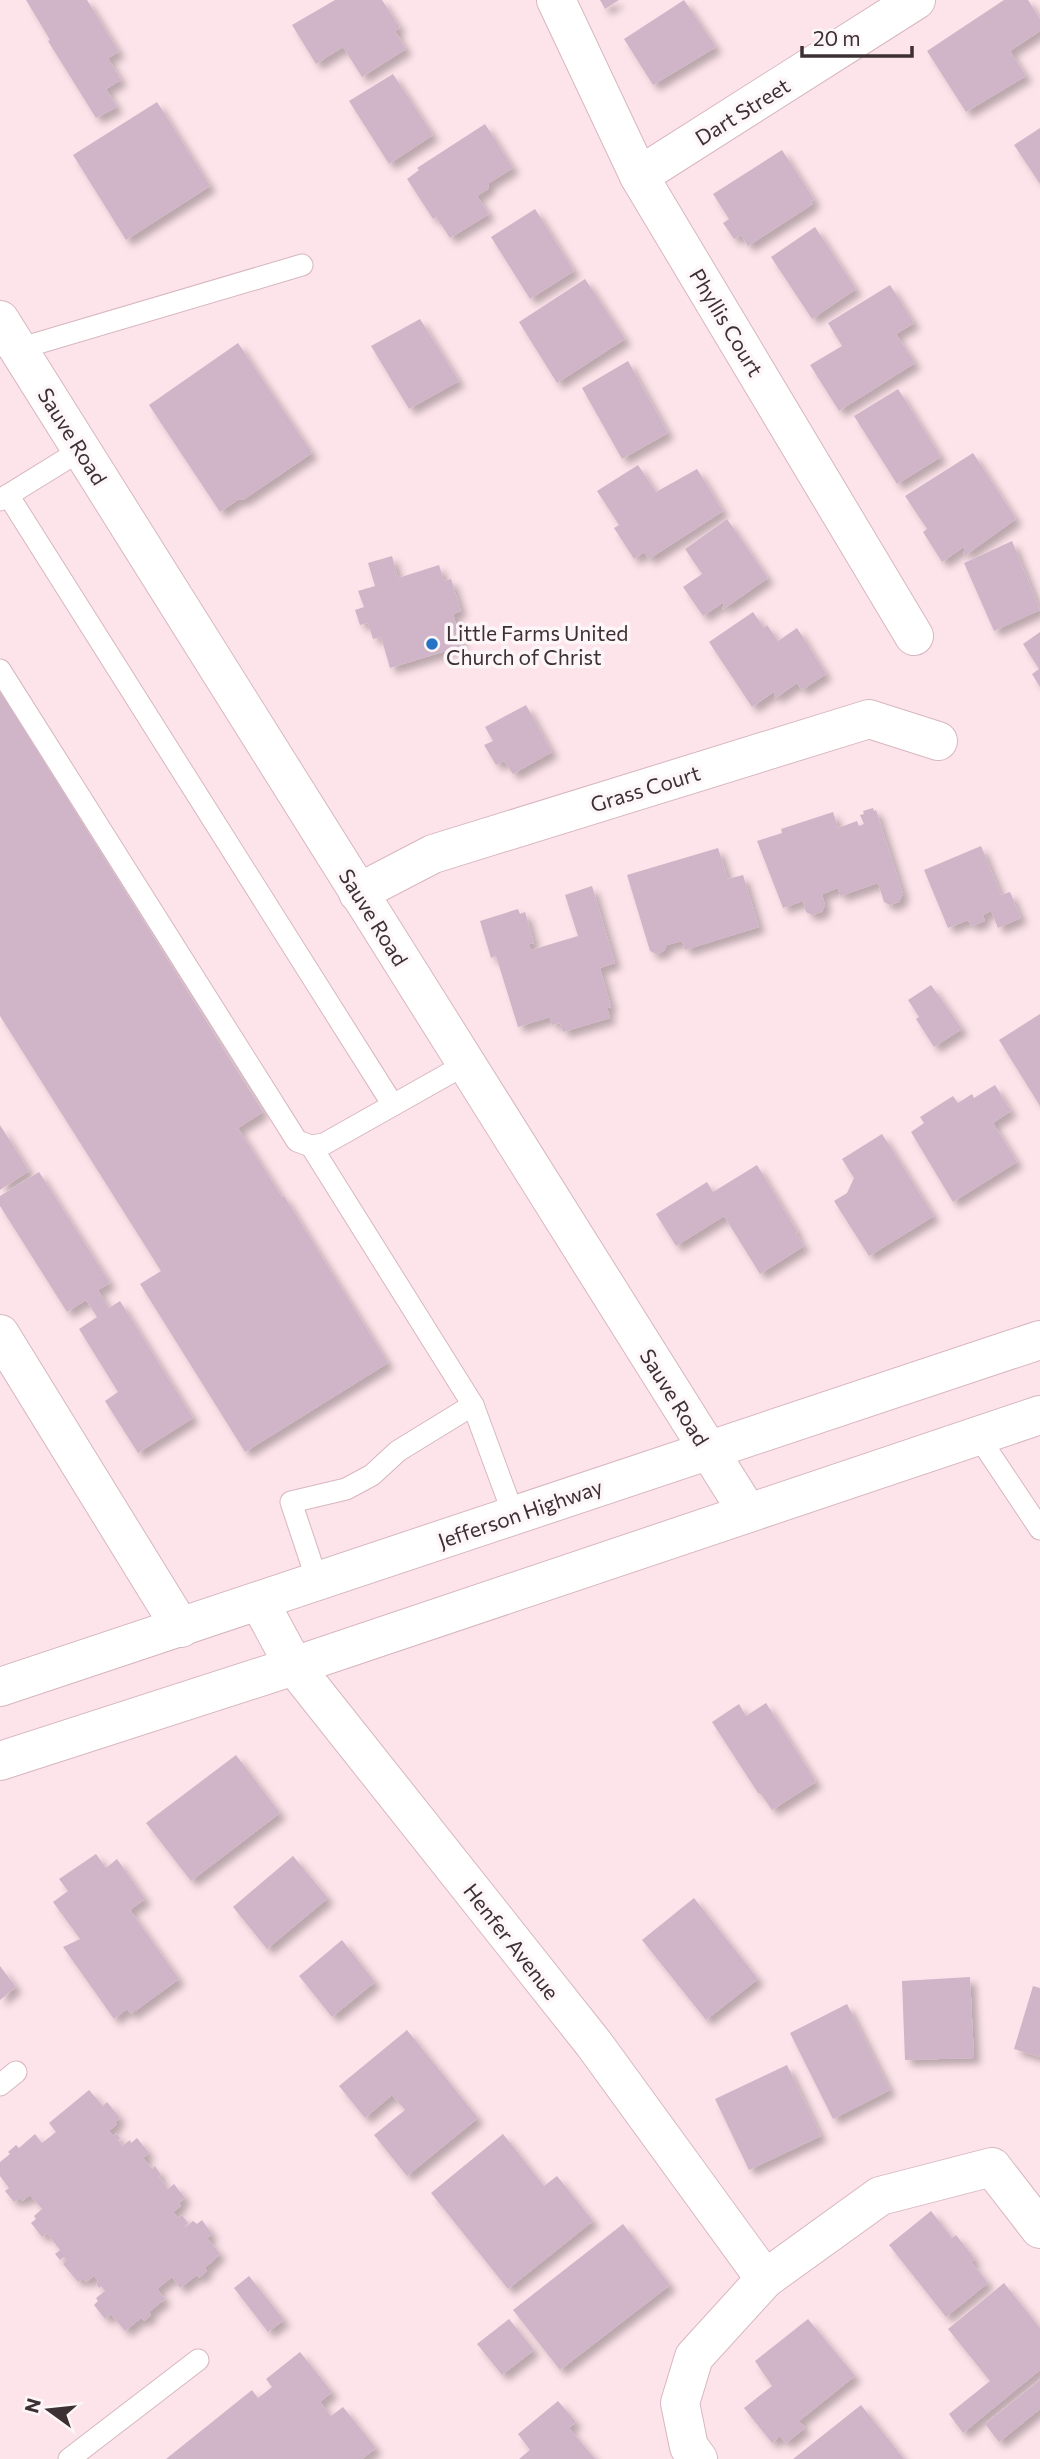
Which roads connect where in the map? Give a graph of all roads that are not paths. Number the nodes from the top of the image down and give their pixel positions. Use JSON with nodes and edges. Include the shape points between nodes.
{"nodes":[{"id":1,"x":556,"y":0,"type":"edge"},
{"id":2,"x":916,"y":0,"type":"edge"},
{"id":3,"x":639,"y":176,"type":"junction"},
{"id":4,"x":302,"y":265,"type":"dead end"},
{"id":5,"x":9,"y":334,"type":"edge"},
{"id":6,"x":82,"y":450,"type":"junction"},
{"id":7,"x":4,"y":498,"type":"edge"},
{"id":8,"x":914,"y":636,"type":"dead end"},
{"id":9,"x":0,"y":670,"type":"edge"},
{"id":10,"x":938,"y":741,"type":"dead end"},
{"id":11,"x":358,"y":892,"type":"junction"},
{"id":12,"x":466,"y":1064,"type":"junction"},
{"id":13,"x":393,"y":1105,"type":"junction"},
{"id":14,"x":311,"y":1146,"type":"junction"},
{"id":15,"x":0,"y":1334,"type":"edge"},
{"id":16,"x":1040,"y":1340,"type":"edge"},
{"id":17,"x":473,"y":1405,"type":"junction"},
{"id":18,"x":1040,"y":1415,"type":"edge"},
{"id":19,"x":978,"y":1436,"type":"junction"},
{"id":20,"x":707,"y":1449,"type":"junction"},
{"id":21,"x":748,"y":1514,"type":"junction"},
{"id":22,"x":514,"y":1516,"type":"junction"},
{"id":23,"x":1040,"y":1529,"type":"edge"},
{"id":24,"x":318,"y":1583,"type":"junction"},
{"id":25,"x":260,"y":1603,"type":"junction"},
{"id":26,"x":181,"y":1628,"type":"junction"},
{"id":27,"x":295,"y":1666,"type":"junction"},
{"id":28,"x":0,"y":1687,"type":"edge"},
{"id":29,"x":0,"y":1761,"type":"edge"},
{"id":30,"x":1040,"y":2229,"type":"edge"},
{"id":31,"x":765,"y":2279,"type":"junction"},
{"id":32,"x":198,"y":2360,"type":"dead end"},
{"id":33,"x":69,"y":2459,"type":"edge"},
{"id":34,"x":698,"y":2459,"type":"edge"}],
"edges":[{"from":1,"to":3,"type":"street","name":"Phyllis Court"},
{"from":2,"to":3,"type":"street","name":"Dart Street"},
{"from":3,"to":8,"type":"street","name":"Phyllis Court"},
{"from":4,"to":5,"type":"lane"},
{"from":5,"to":6,"type":"street","name":"Sauve Road"},
{"from":6,"to":7,"type":"lane"},
{"from":6,"to":11,"type":"street","name":"Sauve Road"},
{"from":7,"to":13,"type":"lane"},
{"from":9,"to":14,"type":"lane","via":[[297,1141]]},
{"from":10,"to":11,"type":"street","name":"Grass Court","via":[[869,719],[433,854]]},
{"from":11,"to":12,"type":"street","name":"Sauve Road"},
{"from":12,"to":13,"type":"lane"},
{"from":12,"to":20,"type":"street","name":"Sauve Road"},
{"from":13,"to":14,"type":"lane","via":[[339,1137]]},
{"from":14,"to":17,"type":"lane"},
{"from":15,"to":26,"type":"street"},
{"from":16,"to":20,"type":"street","name":"Jefferson Highway"},
{"from":17,"to":22,"type":"lane"},
{"from":17,"to":24,"type":"lane","via":[[346,1489],[291,1502]]},
{"from":18,"to":19,"type":"street"},
{"from":19,"to":21,"type":"street"},
{"from":19,"to":23,"type":"lane"},
{"from":20,"to":21,"type":"street","name":"Sauve Road"},
{"from":20,"to":22,"type":"street","name":"Jefferson Highway"},
{"from":21,"to":27,"type":"street"},
{"from":22,"to":24,"type":"street","name":"Jefferson Highway"},
{"from":24,"to":25,"type":"street","name":"Jefferson Highway"},
{"from":25,"to":26,"type":"street","name":"Jefferson Highway"},
{"from":25,"to":27,"type":"street","name":"Henfer Avenue"},
{"from":26,"to":28,"type":"street","name":"Jefferson Highway"},
{"from":27,"to":29,"type":"street"},
{"from":27,"to":31,"type":"street","name":"Henfer Avenue","via":[[594,2044]]},
{"from":30,"to":31,"type":"street","via":[[992,2167],[880,2196]]},
{"from":31,"to":34,"type":"street","via":[[694,2357],[680,2403],[688,2447]]},
{"from":32,"to":33,"type":"lane"}]}
